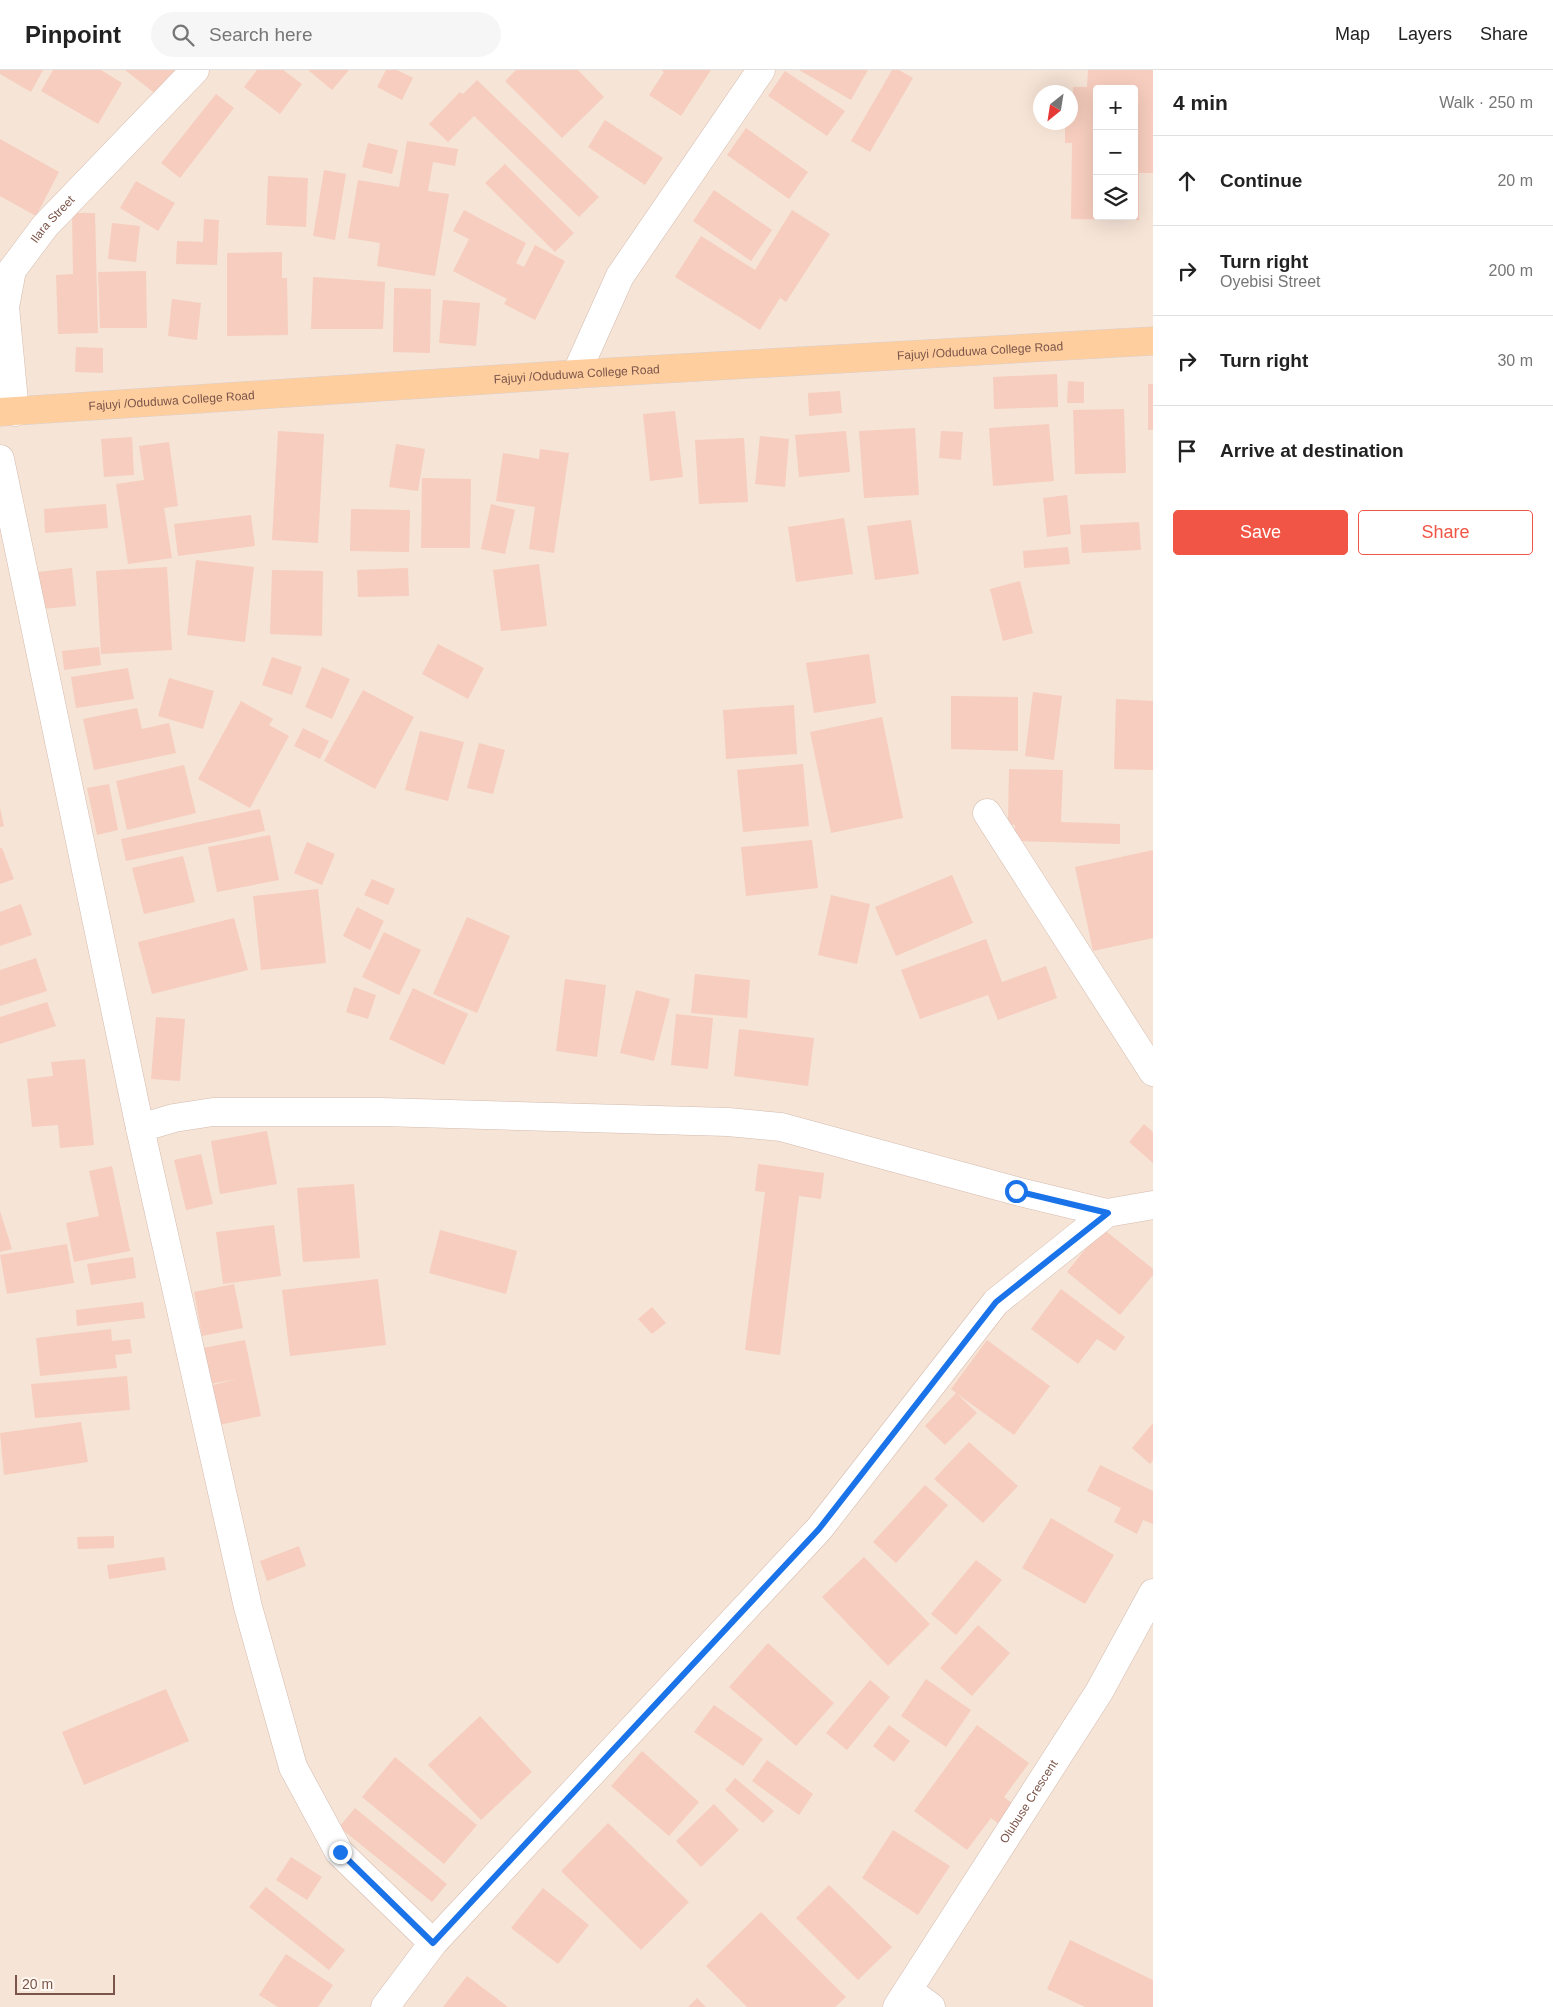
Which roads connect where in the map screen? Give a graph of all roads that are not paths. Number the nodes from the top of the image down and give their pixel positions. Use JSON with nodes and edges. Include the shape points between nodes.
{"nodes":[{"id":1,"x":195,"y":70,"type":"edge"},
{"id":2,"x":761,"y":70,"type":"edge"},
{"id":3,"x":1153,"y":341,"type":"edge"},
{"id":4,"x":576,"y":374,"type":"junction"},
{"id":5,"x":8,"y":412,"type":"edge"},
{"id":6,"x":0,"y":459,"type":"edge"},
{"id":7,"x":987,"y":814,"type":"dead end"},
{"id":8,"x":1153,"y":1072,"type":"edge"},
{"id":9,"x":140,"y":1128,"type":"junction"},
{"id":10,"x":1153,"y":1204,"type":"edge"},
{"id":11,"x":1108,"y":1213,"type":"junction"},
{"id":12,"x":1153,"y":1593,"type":"edge"},
{"id":13,"x":433,"y":1943,"type":"junction"},
{"id":14,"x":902,"y":1999,"type":"edge"},
{"id":15,"x":385,"y":2007,"type":"edge"},
{"id":16,"x":930,"y":2007,"type":"edge"}],
"edges":[{"from":1,"to":5,"type":"street","name":"Ilara Street","via":[[46,226],[12,270],[5,307]]},
{"from":2,"to":4,"type":"street","via":[[620,276]]},
{"from":3,"to":4,"type":"main road","name":"Fajuyi /Oduduwa College Road"},
{"from":4,"to":5,"type":"main road","name":"Fajuyi /Oduduwa College Road"},
{"from":6,"to":9,"type":"street"},
{"from":7,"to":8,"type":"street"},
{"from":9,"to":11,"type":"street","via":[[213,1112],[382,1112],[781,1127]]},
{"from":9,"to":13,"type":"street","via":[[248,1607],[293,1767],[340,1852]]},
{"from":10,"to":11,"type":"street"},
{"from":11,"to":13,"type":"street","via":[[996,1302],[819,1529]]},
{"from":12,"to":14,"type":"street","name":"Olubuse Crescent","via":[[1100,1692]]},
{"from":13,"to":15,"type":"street"},
{"from":14,"to":16,"type":"street"}]}
